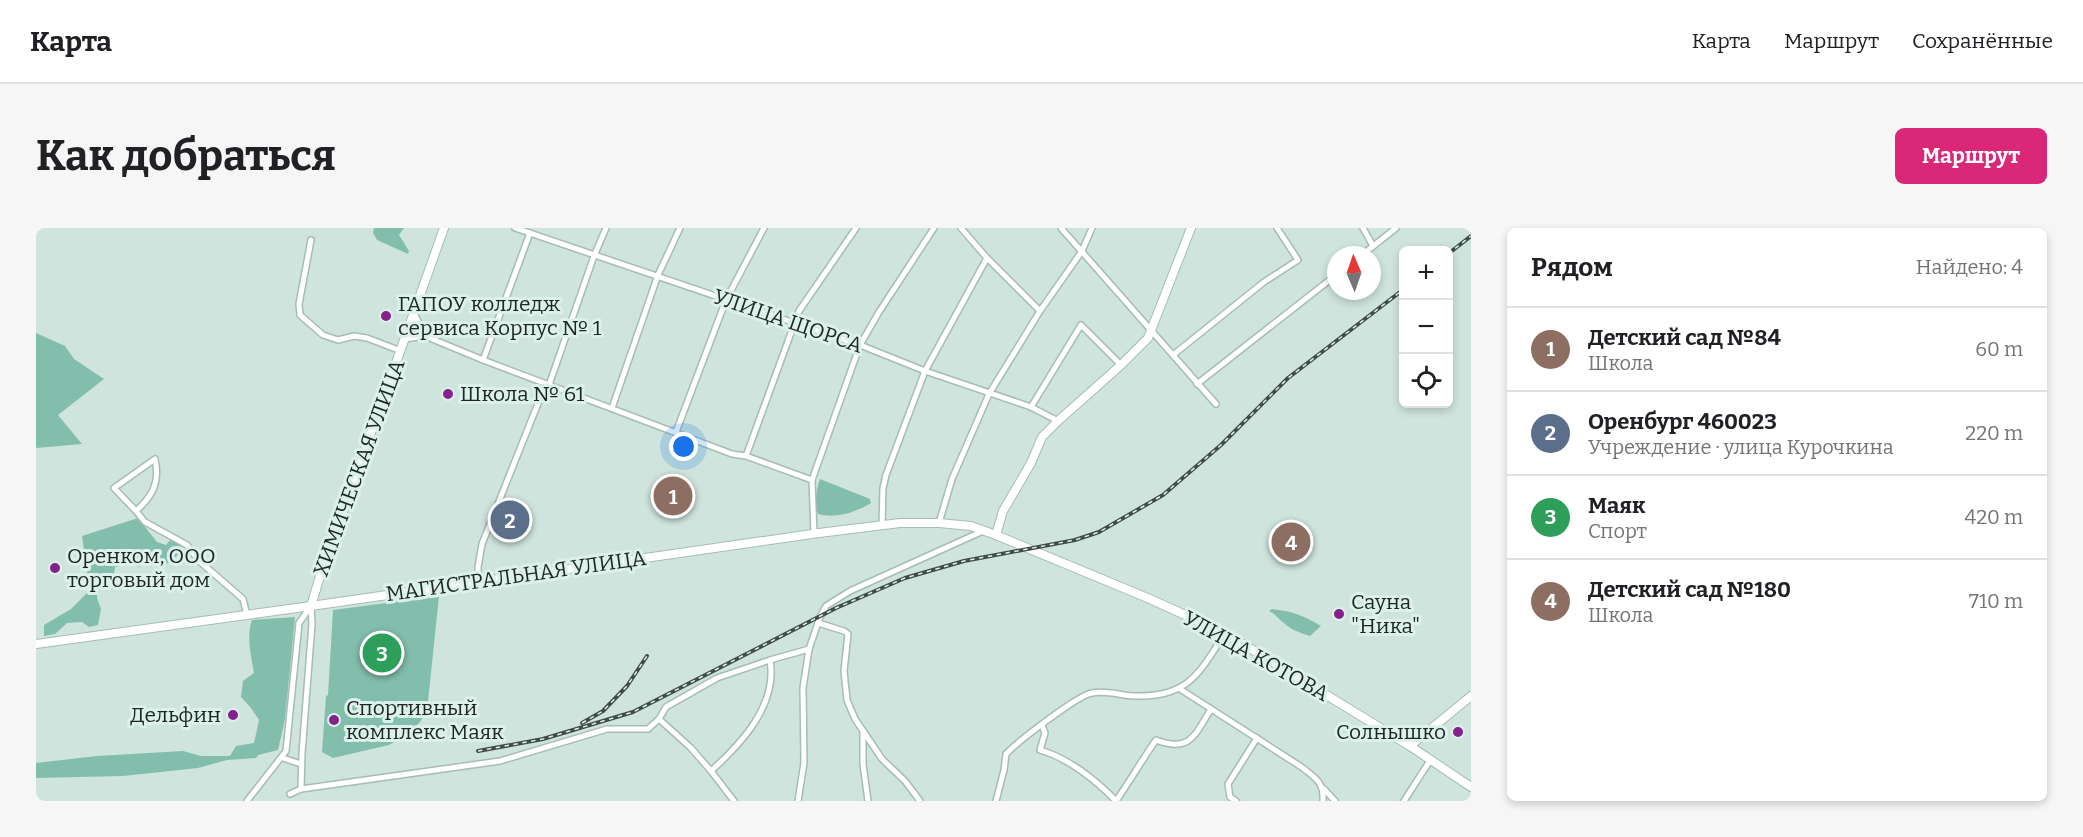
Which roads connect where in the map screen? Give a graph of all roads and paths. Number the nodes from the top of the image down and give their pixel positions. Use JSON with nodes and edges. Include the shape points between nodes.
{"nodes":[{"id":1,"x":444,"y":228,"type":"edge"},
{"id":2,"x":515,"y":228,"type":"edge"},
{"id":3,"x":606,"y":228,"type":"edge"},
{"id":4,"x":680,"y":228,"type":"edge"},
{"id":5,"x":764,"y":228,"type":"edge"},
{"id":6,"x":856,"y":228,"type":"edge"},
{"id":7,"x":934,"y":228,"type":"edge"},
{"id":8,"x":962,"y":228,"type":"edge"},
{"id":9,"x":1061,"y":228,"type":"edge"},
{"id":10,"x":1092,"y":228,"type":"edge"},
{"id":11,"x":1191,"y":228,"type":"edge"},
{"id":12,"x":1277,"y":228,"type":"edge"},
{"id":13,"x":1363,"y":228,"type":"edge"},
{"id":14,"x":1396,"y":228,"type":"edge"},
{"id":15,"x":530,"y":233,"type":"junction"},
{"id":16,"x":311,"y":240,"type":"dead end"},
{"id":17,"x":1373,"y":246,"type":"joint"},
{"id":18,"x":1082,"y":250,"type":"junction"},
{"id":19,"x":594,"y":255,"type":"junction"},
{"id":20,"x":987,"y":258,"type":"junction"},
{"id":21,"x":658,"y":275,"type":"junction"},
{"id":22,"x":1327,"y":282,"type":"edge"},
{"id":23,"x":726,"y":300,"type":"junction"},
{"id":24,"x":1040,"y":311,"type":"junction"},
{"id":25,"x":414,"y":313,"type":"junction"},
{"id":26,"x":795,"y":322,"type":"junction"},
{"id":27,"x":1152,"y":330,"type":"junction"},
{"id":28,"x":424,"y":336,"type":"junction"},
{"id":29,"x":405,"y":339,"type":"junction"},
{"id":30,"x":860,"y":345,"type":"junction"},
{"id":31,"x":401,"y":351,"type":"junction"},
{"id":32,"x":1173,"y":355,"type":"junction"},
{"id":33,"x":483,"y":360,"type":"junction"},
{"id":34,"x":1121,"y":365,"type":"junction"},
{"id":35,"x":925,"y":371,"type":"junction"},
{"id":36,"x":1197,"y":384,"type":"junction"},
{"id":37,"x":549,"y":385,"type":"junction"},
{"id":38,"x":989,"y":394,"type":"junction"},
{"id":39,"x":1216,"y":405,"type":"dead end"},
{"id":40,"x":1031,"y":407,"type":"junction"},
{"id":41,"x":612,"y":408,"type":"junction"},
{"id":42,"x":1058,"y":421,"type":"junction"},
{"id":43,"x":676,"y":432,"type":"junction"},
{"id":44,"x":746,"y":456,"type":"junction"},
{"id":45,"x":812,"y":480,"type":"junction"},
{"id":46,"x":136,"y":511,"type":"junction"},
{"id":47,"x":939,"y":523,"type":"junction"},
{"id":48,"x":882,"y":525,"type":"junction"},
{"id":49,"x":984,"y":531,"type":"junction"},
{"id":50,"x":814,"y":534,"type":"junction"},
{"id":51,"x":996,"y":535,"type":"junction"},
{"id":52,"x":478,"y":582,"type":"junction"},
{"id":53,"x":311,"y":606,"type":"junction"},
{"id":54,"x":247,"y":615,"type":"junction"},
{"id":55,"x":818,"y":623,"type":"junction"},
{"id":56,"x":1225,"y":633,"type":"junction"},
{"id":57,"x":36,"y":644,"type":"edge"},
{"id":58,"x":809,"y":650,"type":"junction"},
{"id":59,"x":770,"y":660,"type":"junction"},
{"id":60,"x":1180,"y":689,"type":"junction"},
{"id":61,"x":1471,"y":696,"type":"edge"},
{"id":62,"x":1211,"y":709,"type":"junction"},
{"id":63,"x":659,"y":720,"type":"junction"},
{"id":64,"x":1042,"y":725,"type":"junction"},
{"id":65,"x":862,"y":728,"type":"junction"},
{"id":66,"x":1257,"y":738,"type":"junction"},
{"id":67,"x":1410,"y":746,"type":"junction"},
{"id":68,"x":283,"y":758,"type":"junction"},
{"id":69,"x":1431,"y":759,"type":"junction"},
{"id":70,"x":301,"y":764,"type":"junction"},
{"id":71,"x":711,"y":771,"type":"junction"},
{"id":72,"x":1471,"y":787,"type":"edge"},
{"id":73,"x":301,"y":789,"type":"junction"},
{"id":74,"x":1324,"y":789,"type":"junction"},
{"id":75,"x":290,"y":794,"type":"dead end"},
{"id":76,"x":1333,"y":800,"type":"edge"},
{"id":77,"x":247,"y":801,"type":"edge"},
{"id":78,"x":734,"y":801,"type":"edge"},
{"id":79,"x":798,"y":801,"type":"edge"},
{"id":80,"x":868,"y":801,"type":"edge"},
{"id":81,"x":920,"y":801,"type":"edge"},
{"id":82,"x":996,"y":801,"type":"edge"},
{"id":83,"x":1116,"y":801,"type":"edge"},
{"id":84,"x":1236,"y":801,"type":"edge"},
{"id":85,"x":1323,"y":801,"type":"edge"},
{"id":86,"x":1404,"y":801,"type":"edge"}],
"edges":[{"from":1,"to":25,"type":"street","name":"ХИМИЧЕСКАЯ УЛИЦА"},
{"from":2,"to":15,"type":"street","name":"УЛИЦА ЩОРСА"},
{"from":3,"to":19,"type":"street"},
{"from":4,"to":21,"type":"street"},
{"from":5,"to":23,"type":"street"},
{"from":6,"to":26,"type":"street"},
{"from":7,"to":30,"type":"street"},
{"from":8,"to":20,"type":"street"},
{"from":9,"to":18,"type":"street"},
{"from":10,"to":18,"type":"street"},
{"from":11,"to":27,"type":"street"},
{"from":12,"to":32,"type":"street","via":[[1298,260],[1264,282]]},
{"from":13,"to":17,"type":"street"},
{"from":14,"to":17,"type":"street"},
{"from":15,"to":19,"type":"street","name":"УЛИЦА ЩОРСА"},
{"from":15,"to":33,"type":"street"},
{"from":16,"to":31,"type":"street","via":[[300,315],[323,335],[338,340],[367,338]]},
{"from":18,"to":24,"type":"street"},
{"from":18,"to":27,"type":"street"},
{"from":19,"to":21,"type":"street","name":"УЛИЦА ЩОРСА"},
{"from":19,"to":37,"type":"street"},
{"from":20,"to":24,"type":"street"},
{"from":20,"to":35,"type":"street"},
{"from":21,"to":23,"type":"street","name":"УЛИЦА ЩОРСА"},
{"from":21,"to":41,"type":"street"},
{"from":22,"to":36,"type":"street"},
{"from":23,"to":26,"type":"street","name":"УЛИЦА ЩОРСА"},
{"from":23,"to":43,"type":"street"},
{"from":24,"to":38,"type":"street"},
{"from":25,"to":28,"type":"street"},
{"from":25,"to":29,"type":"street","name":"ХИМИЧЕСКАЯ УЛИЦА"},
{"from":26,"to":30,"type":"street","name":"УЛИЦА ЩОРСА"},
{"from":26,"to":44,"type":"street"},
{"from":27,"to":32,"type":"street"},
{"from":27,"to":34,"type":"street"},
{"from":28,"to":29,"type":"street"},
{"from":28,"to":33,"type":"street"},
{"from":29,"to":31,"type":"street","name":"ХИМИЧЕСКАЯ УЛИЦА"},
{"from":30,"to":35,"type":"street","name":"УЛИЦА ЩОРСА"},
{"from":30,"to":45,"type":"street"},
{"from":31,"to":53,"type":"street","name":"ХИМИЧЕСКАЯ УЛИЦА"},
{"from":32,"to":36,"type":"street"},
{"from":33,"to":37,"type":"street"},
{"from":34,"to":40,"type":"street","via":[[1081,325]]},
{"from":34,"to":42,"type":"street"},
{"from":35,"to":38,"type":"street","name":"УЛИЦА ЩОРСА"},
{"from":35,"to":48,"type":"street","via":[[886,475]]},
{"from":36,"to":39,"type":"street"},
{"from":37,"to":41,"type":"street"},
{"from":37,"to":52,"type":"street","via":[[543,391],[482,544]]},
{"from":38,"to":40,"type":"street","name":"УЛИЦА ЩОРСА"},
{"from":38,"to":47,"type":"street","via":[[952,479]]},
{"from":40,"to":42,"type":"street","name":"УЛИЦА ЩОРСА"},
{"from":41,"to":43,"type":"street"},
{"from":42,"to":51,"type":"street","via":[[1042,437],[1003,511]]},
{"from":43,"to":44,"type":"street"},
{"from":44,"to":45,"type":"street"},
{"from":45,"to":50,"type":"street"},
{"from":46,"to":46,"type":"street","via":[[114,488],[155,459],[155,490]]},
{"from":46,"to":54,"type":"street","via":[[145,522],[187,545],[198,560],[243,599]]},
{"from":47,"to":48,"type":"street","name":"МАГИСТРАЛЬНАЯ УЛИЦА"},
{"from":47,"to":49,"type":"street","name":"МАГИСТРАЛЬНАЯ УЛИЦА"},
{"from":48,"to":50,"type":"street","name":"МАГИСТРАЛЬНАЯ УЛИЦА"},
{"from":49,"to":51,"type":"street","name":"МАГИСТРАЛЬНАЯ УЛИЦА"},
{"from":49,"to":55,"type":"street","via":[[850,591],[826,606]]},
{"from":50,"to":52,"type":"street","name":"МАГИСТРАЛЬНАЯ УЛИЦА"},
{"from":51,"to":56,"type":"street","name":"УЛИЦА КОТОВА"},
{"from":52,"to":53,"type":"street","name":"МАГИСТРАЛЬНАЯ УЛИЦА"},
{"from":53,"to":54,"type":"street","name":"МАГИСТРАЛЬНАЯ УЛИЦА"},
{"from":53,"to":68,"type":"street","name":"ХИМИЧЕСКАЯ УЛИЦА","via":[[299,623],[291,718]]},
{"from":53,"to":70,"type":"street","name":"ХИМИЧЕСКАЯ УЛИЦА"},
{"from":54,"to":57,"type":"street","name":"МАГИСТРАЛЬНАЯ УЛИЦА"},
{"from":55,"to":58,"type":"street"},
{"from":55,"to":65,"type":"street","via":[[848,634],[844,671],[847,700]]},
{"from":56,"to":60,"type":"street","via":[[1198,674]]},
{"from":56,"to":67,"type":"street","name":"УЛИЦА КОТОВА"},
{"from":58,"to":59,"type":"street"},
{"from":58,"to":79,"type":"street","via":[[803,688],[804,763]]},
{"from":59,"to":63,"type":"street","via":[[717,678],[666,707]]},
{"from":59,"to":71,"type":"street","via":[[770,687],[760,711],[746,736]]},
{"from":60,"to":62,"type":"street"},
{"from":60,"to":64,"type":"street","via":[[1136,696],[1086,694]]},
{"from":61,"to":67,"type":"street"},
{"from":62,"to":66,"type":"street"},
{"from":62,"to":83,"type":"street","via":[[1185,743],[1171,746],[1156,740]]},
{"from":63,"to":71,"type":"street"},
{"from":63,"to":73,"type":"street","via":[[648,729],[607,729],[500,761]]},
{"from":64,"to":82,"type":"street","via":[[1006,754]]},
{"from":64,"to":83,"type":"street","via":[[1045,733],[1040,750],[1053,754],[1103,787]]},
{"from":65,"to":80,"type":"street"},
{"from":65,"to":81,"type":"street","via":[[882,759]]},
{"from":66,"to":74,"type":"street","via":[[1303,768]]},
{"from":66,"to":84,"type":"street","via":[[1228,784],[1230,797]]},
{"from":67,"to":69,"type":"street","name":"УЛИЦА КОТОВА"},
{"from":68,"to":70,"type":"street"},
{"from":68,"to":77,"type":"street","name":"ХИМИЧЕСКАЯ УЛИЦА"},
{"from":69,"to":72,"type":"street","name":"УЛИЦА КОТОВА"},
{"from":69,"to":86,"type":"street"},
{"from":70,"to":73,"type":"street","name":"ХИМИЧЕСКАЯ УЛИЦА"},
{"from":71,"to":78,"type":"street"},
{"from":73,"to":75,"type":"street"},
{"from":74,"to":76,"type":"street"},
{"from":74,"to":85,"type":"street"}]}
